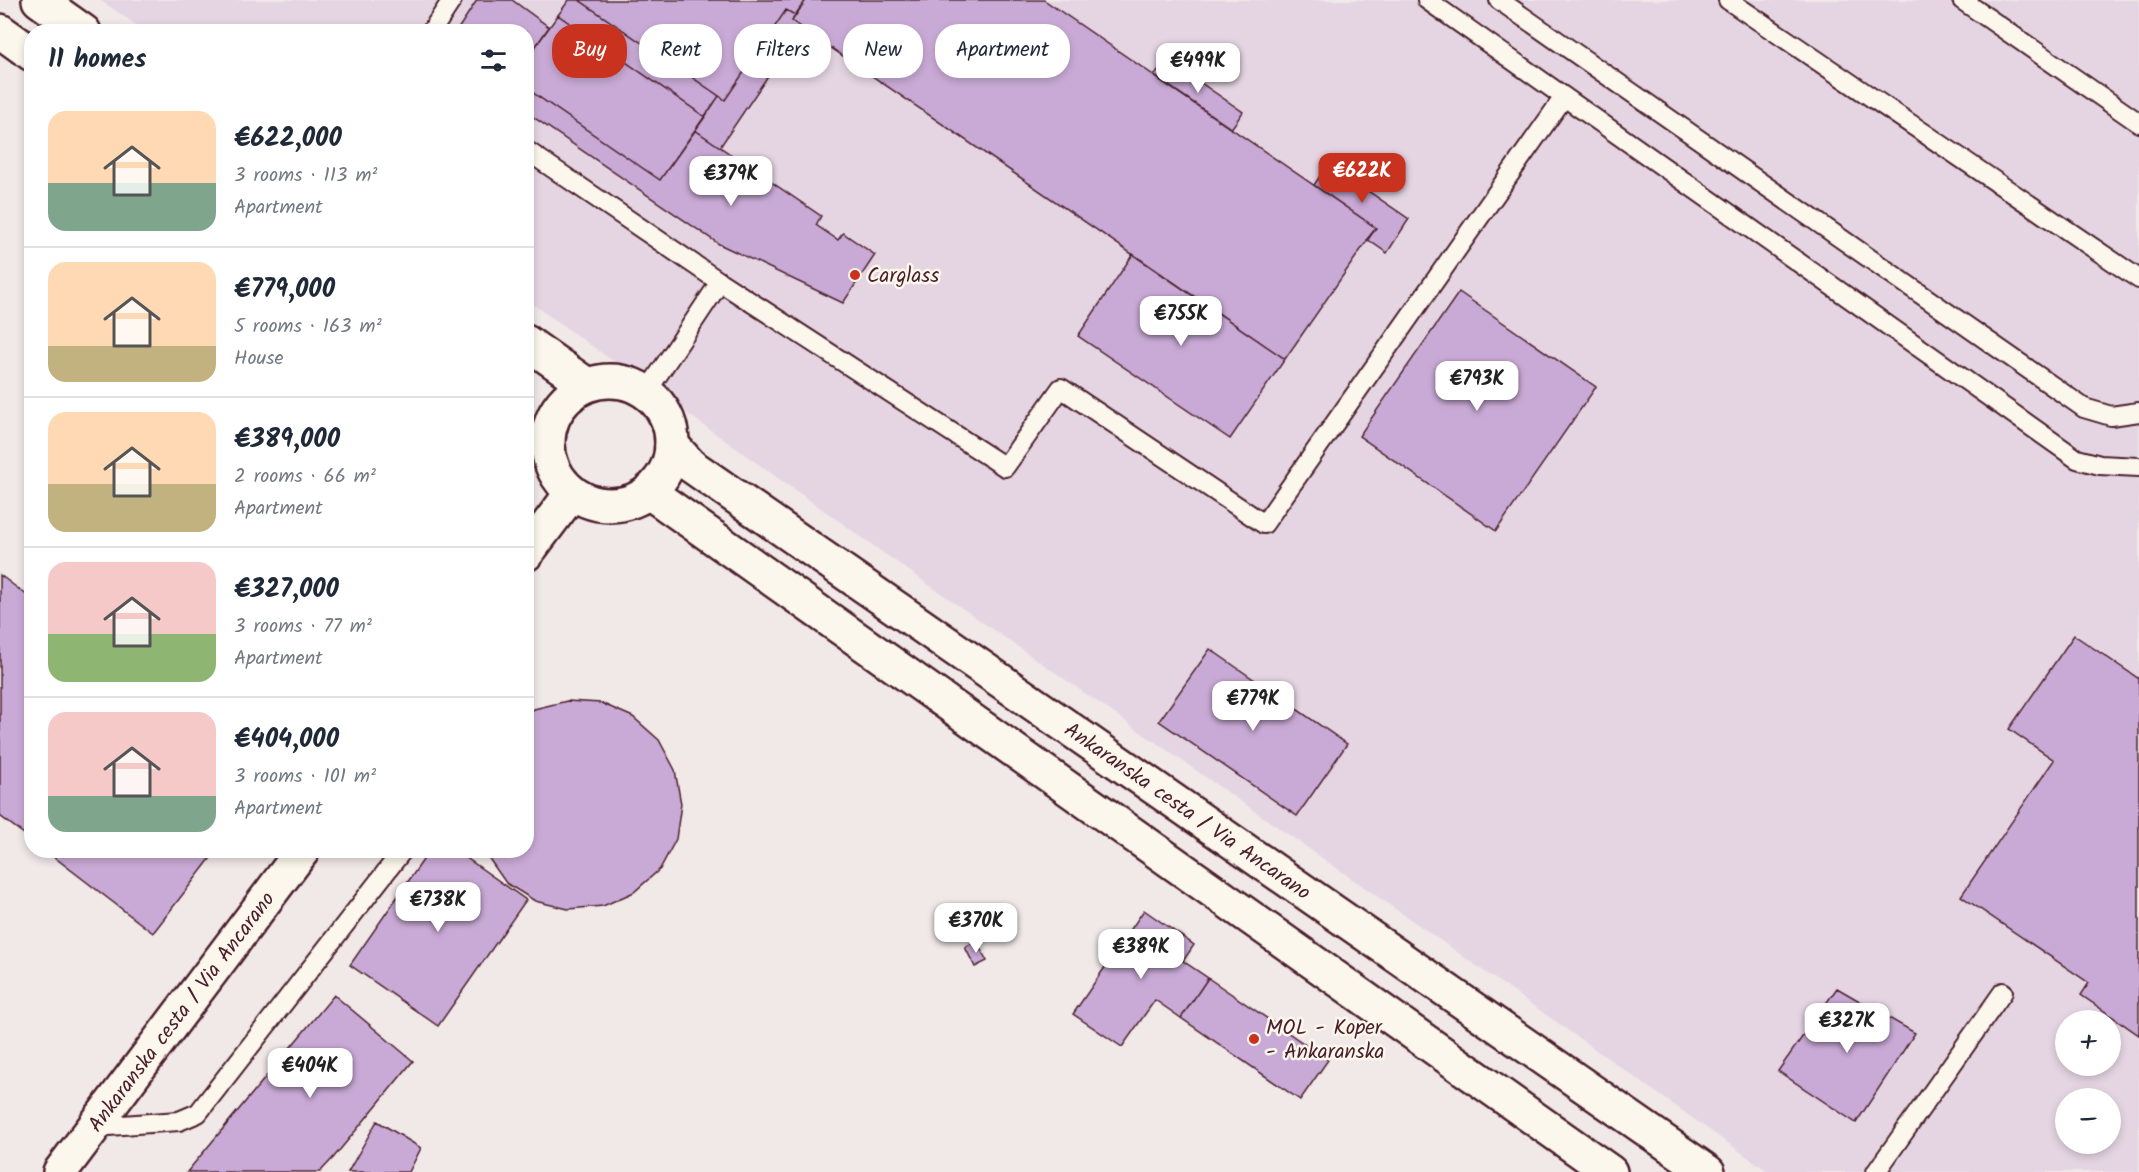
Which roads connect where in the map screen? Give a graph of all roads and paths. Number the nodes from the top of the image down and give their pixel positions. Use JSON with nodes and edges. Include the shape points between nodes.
{"nodes":[{"id":1,"x":39,"y":0,"type":"edge"},
{"id":2,"x":452,"y":0,"type":"edge"},
{"id":3,"x":1427,"y":0,"type":"edge"},
{"id":4,"x":1499,"y":0,"type":"edge"},
{"id":5,"x":1728,"y":0,"type":"edge"},
{"id":6,"x":1962,"y":0,"type":"edge"},
{"id":7,"x":73,"y":24,"type":"edge"},
{"id":8,"x":436,"y":24,"type":"edge"},
{"id":9,"x":0,"y":31,"type":"edge"},
{"id":10,"x":24,"y":48,"type":"edge"},
{"id":11,"x":1564,"y":97,"type":"junction"},
{"id":12,"x":2139,"y":123,"type":"edge"},
{"id":13,"x":534,"y":155,"type":"edge"},
{"id":14,"x":2139,"y":279,"type":"edge"},
{"id":15,"x":720,"y":282,"type":"junction"},
{"id":16,"x":534,"y":348,"type":"edge"},
{"id":17,"x":587,"y":385,"type":"junction"},
{"id":18,"x":646,"y":393,"type":"junction"},
{"id":19,"x":2139,"y":412,"type":"edge"},
{"id":20,"x":538,"y":417,"type":"edge"},
{"id":21,"x":672,"y":445,"type":"junction"},
{"id":22,"x":2139,"y":467,"type":"edge"},
{"id":23,"x":649,"y":492,"type":"junction"},
{"id":24,"x":572,"y":493,"type":"junction"},
{"id":25,"x":534,"y":543,"type":"edge"},
{"id":26,"x":297,"y":858,"type":"edge"},
{"id":27,"x":397,"y":858,"type":"edge"},
{"id":28,"x":2003,"y":992,"type":"dead end"},
{"id":29,"x":94,"y":1127,"type":"junction"},
{"id":30,"x":60,"y":1172,"type":"edge"},
{"id":31,"x":1610,"y":1172,"type":"edge"},
{"id":32,"x":1708,"y":1172,"type":"edge"},
{"id":33,"x":1876,"y":1172,"type":"edge"}],
"edges":[{"from":1,"to":7,"type":"main road"},
{"from":2,"to":8,"type":"lane"},
{"from":3,"to":11,"type":"lane"},
{"from":4,"to":19,"type":"lane","via":[[2084,408],[2111,416]]},
{"from":5,"to":14,"type":"lane"},
{"from":6,"to":12,"type":"lane"},
{"from":9,"to":10,"type":"main road"},
{"from":11,"to":15,"type":"lane","via":[[1264,524],[1061,388],[1005,467]]},
{"from":11,"to":22,"type":"lane","via":[[2077,459],[2100,465]]},
{"from":13,"to":15,"type":"lane"},
{"from":15,"to":18,"type":"lane"},
{"from":16,"to":17,"type":"main road"},
{"from":17,"to":18,"type":"main road","via":[[618,381]]},
{"from":17,"to":20,"type":"main road","via":[[556,411]]},
{"from":18,"to":21,"type":"main road","via":[[666,416]]},
{"from":20,"to":24,"type":"main road","via":[[553,470]]},
{"from":21,"to":23,"type":"main road","via":[[669,464]]},
{"from":21,"to":32,"type":"main road","name":"Ankaranska cesta / Via Ancarano","via":[[690,465]]},
{"from":23,"to":24,"type":"main road","via":[[619,505],[586,501]]},
{"from":23,"to":31,"type":"main road"},
{"from":24,"to":25,"type":"main road"},
{"from":26,"to":29,"type":"main road","name":"Ankaranska cesta / Via Ancarano"},
{"from":27,"to":29,"type":"lane","via":[[198,1113],[179,1121]]},
{"from":28,"to":33,"type":"lane"},
{"from":29,"to":30,"type":"main road","name":"Ankaranska cesta / Via Ancarano"}]}
